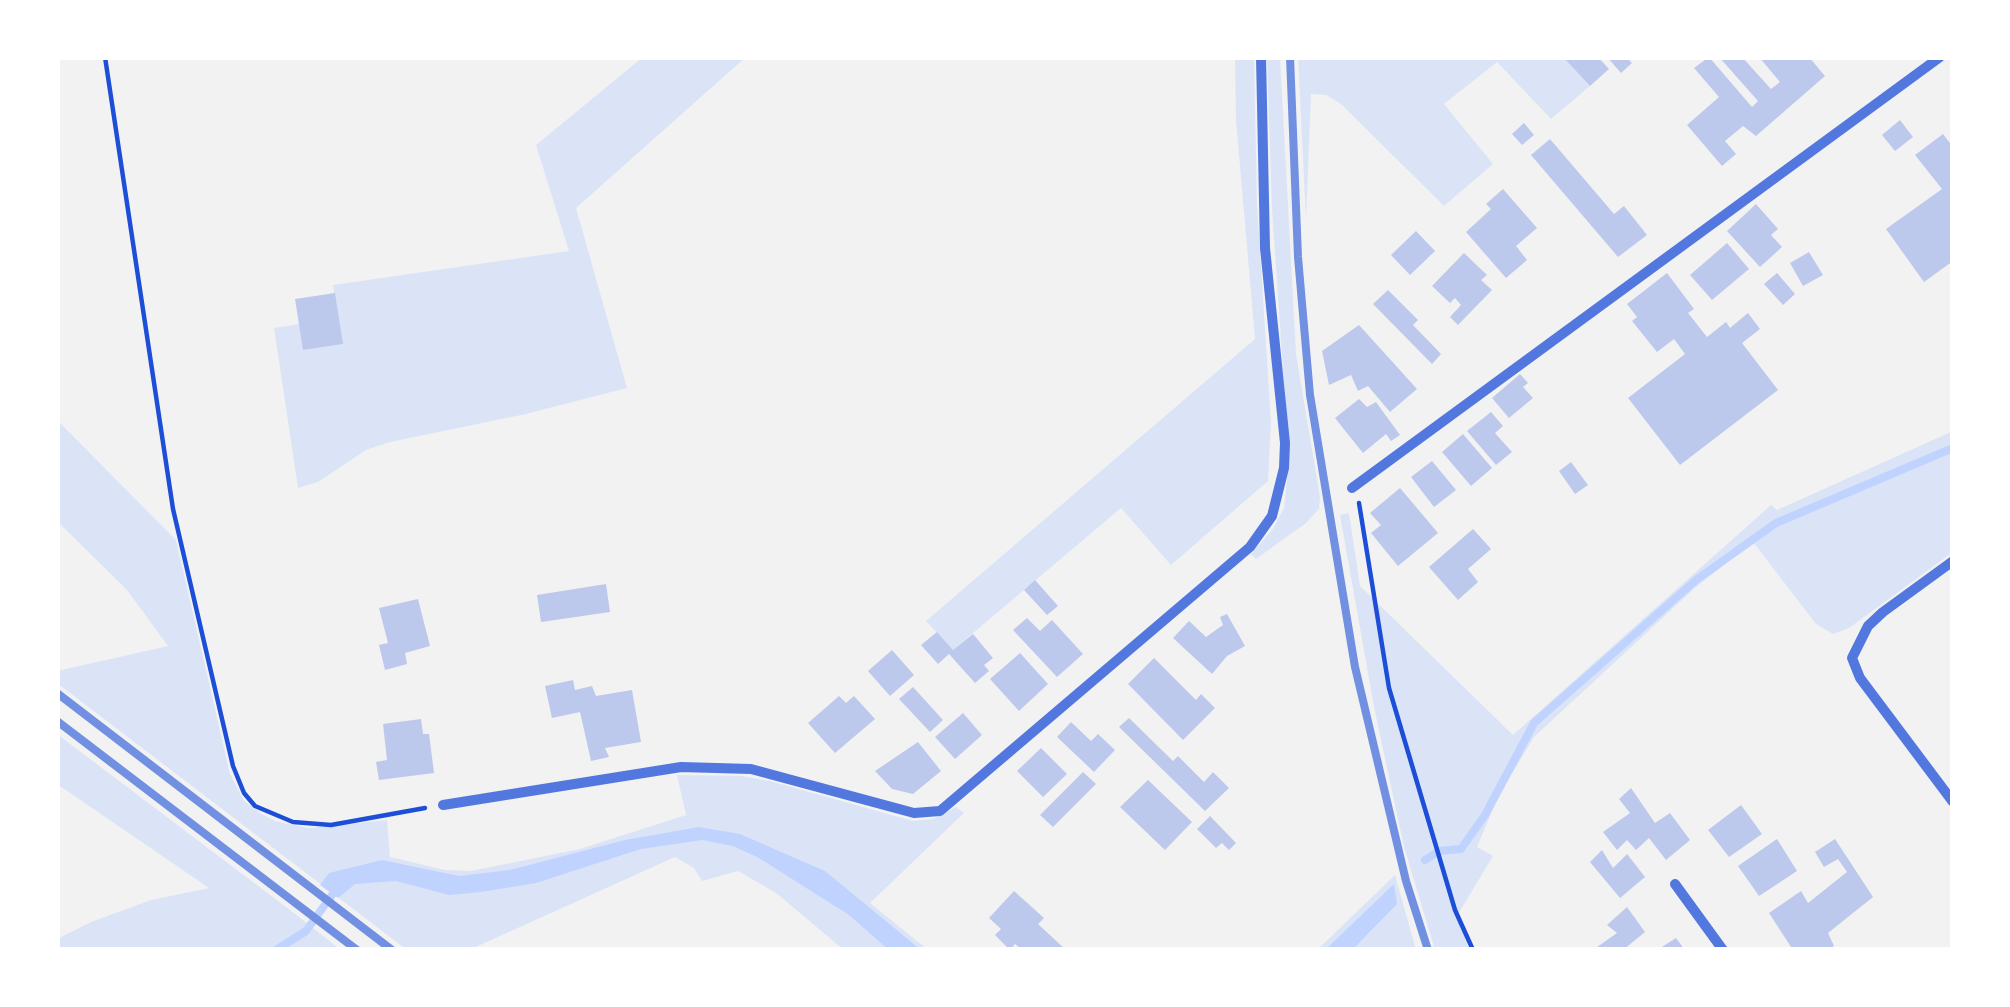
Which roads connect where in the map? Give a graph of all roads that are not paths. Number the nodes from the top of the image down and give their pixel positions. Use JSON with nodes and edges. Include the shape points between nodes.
{"nodes":[{"id":1,"x":1262,"y":57,"type":"edge"},
{"id":2,"x":1940,"y":57,"type":"edge"},
{"id":3,"x":1354,"y":487,"type":"road end"},
{"id":4,"x":1953,"y":561,"type":"edge"},
{"id":5,"x":1953,"y":802,"type":"edge"},
{"id":6,"x":443,"y":805,"type":"road end"},
{"id":7,"x":1675,"y":884,"type":"dead end"},
{"id":8,"x":1723,"y":950,"type":"edge"}],
"edges":[{"from":1,"to":6,"type":"street","via":[[1264,248],[1285,443],[1273,516],[1250,547],[940,811],[914,813],[751,769],[681,767]]},
{"from":2,"to":3,"type":"street"},
{"from":4,"to":5,"type":"street","via":[[1868,626],[1852,658]]},
{"from":7,"to":8,"type":"street"}]}
